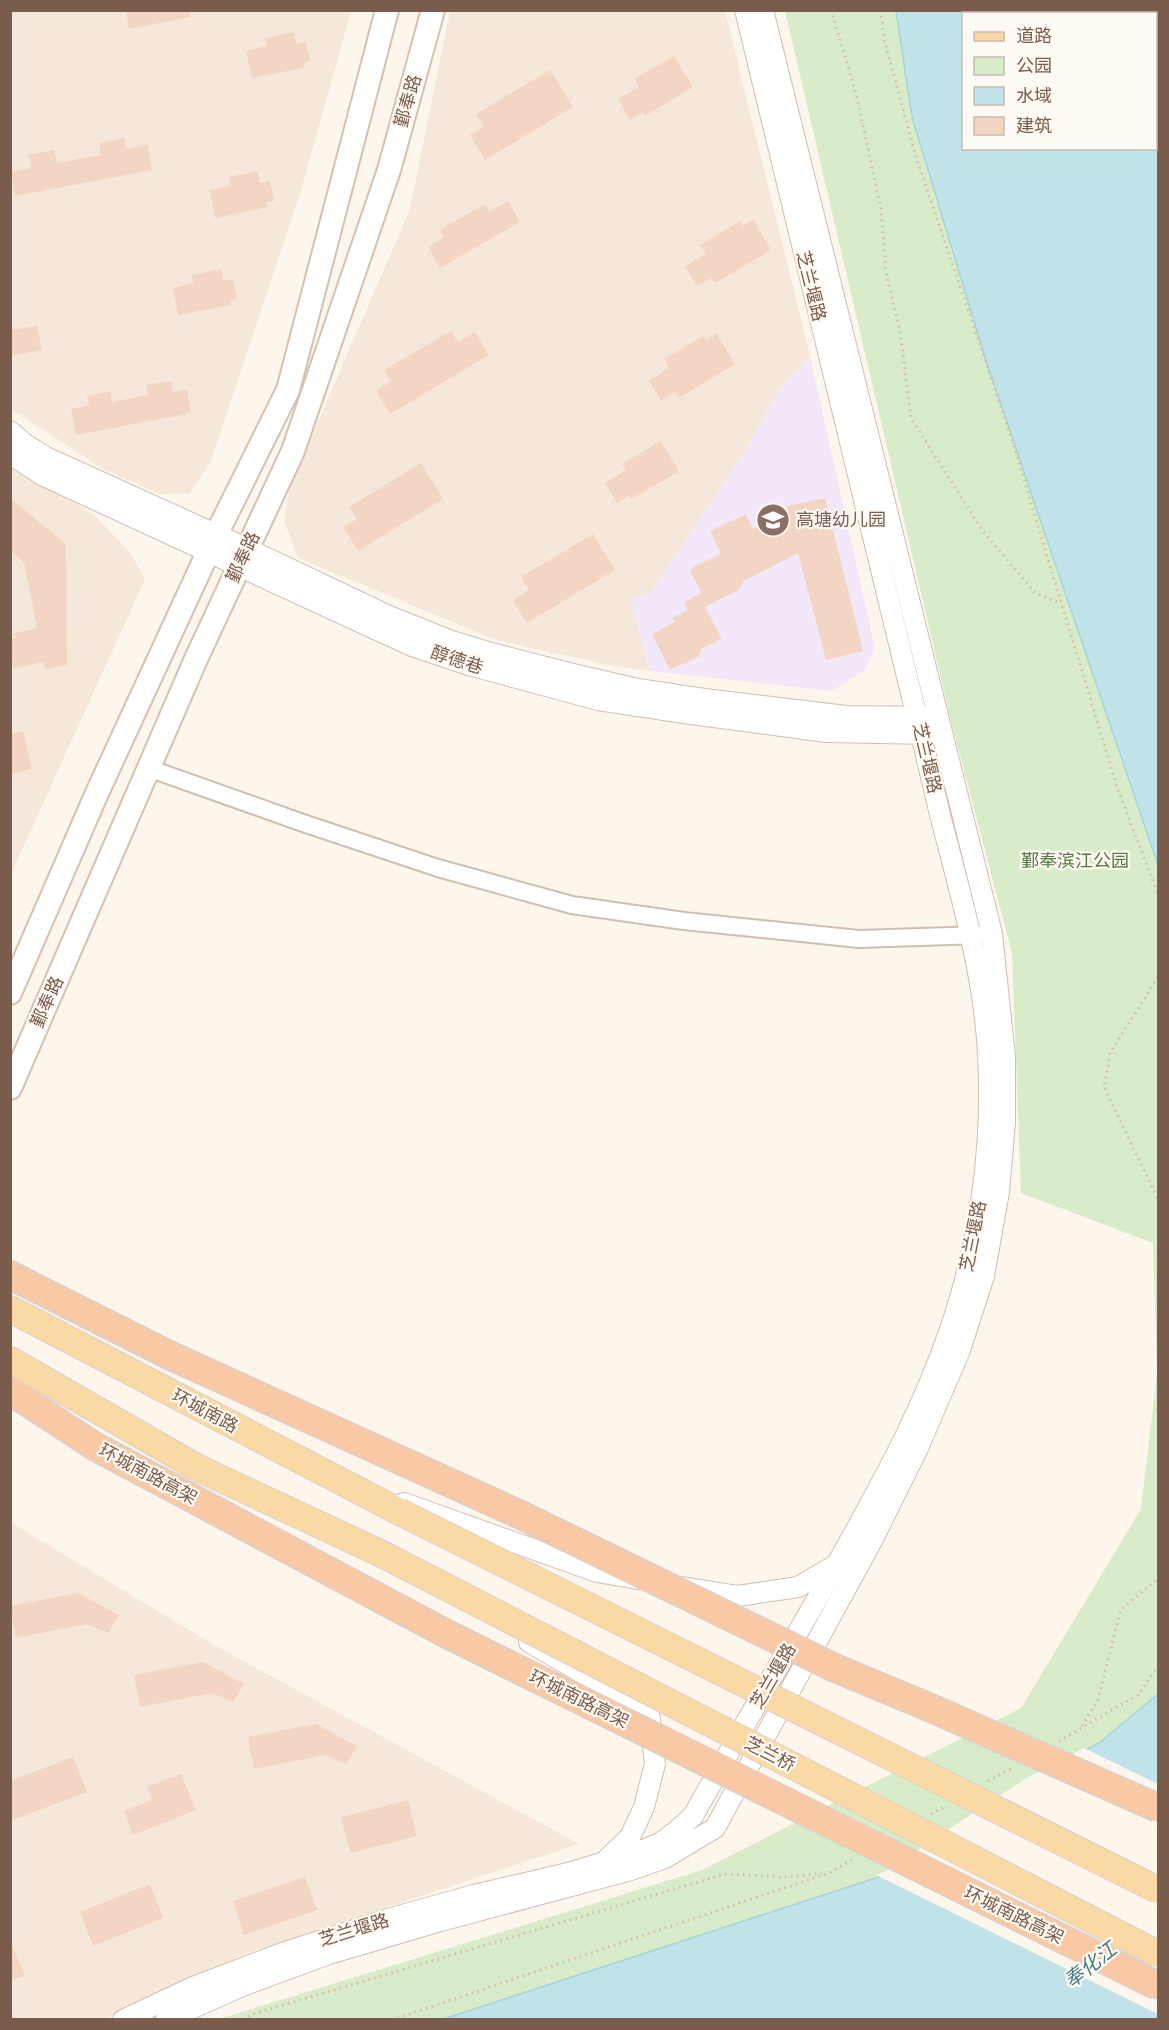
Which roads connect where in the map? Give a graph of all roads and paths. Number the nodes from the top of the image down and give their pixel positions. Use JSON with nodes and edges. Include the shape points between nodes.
{"nodes":[{"id":1,"x":387,"y":10,"type":"edge"},
{"id":2,"x":433,"y":10,"type":"edge"},
{"id":3,"x":745,"y":10,"type":"edge"},
{"id":4,"x":763,"y":10,"type":"edge"},
{"id":5,"x":831,"y":10,"type":"edge"},
{"id":6,"x":880,"y":10,"type":"edge"},
{"id":7,"x":10,"y":430,"type":"edge"},
{"id":8,"x":10,"y":454,"type":"edge"},
{"id":9,"x":213,"y":544,"type":"junction"},
{"id":10,"x":243,"y":557,"type":"junction"},
{"id":11,"x":1061,"y":603,"type":"junction"},
{"id":12,"x":919,"y":725,"type":"junction"},
{"id":13,"x":939,"y":726,"type":"junction"},
{"id":14,"x":148,"y":768,"type":"junction"},
{"id":15,"x":1158,"y":894,"type":"edge"},
{"id":16,"x":992,"y":934,"type":"junction"},
{"id":17,"x":970,"y":935,"type":"junction"},
{"id":18,"x":1158,"y":977,"type":"edge"},
{"id":19,"x":10,"y":993,"type":"edge"},
{"id":20,"x":10,"y":1088,"type":"edge"},
{"id":21,"x":1158,"y":1199,"type":"edge"},
{"id":22,"x":10,"y":1275,"type":"edge"},
{"id":23,"x":10,"y":1309,"type":"edge"},
{"id":24,"x":10,"y":1360,"type":"edge"},
{"id":25,"x":10,"y":1391,"type":"edge"},
{"id":26,"x":330,"y":1477,"type":"junction"},
{"id":27,"x":382,"y":1554,"type":"junction"},
{"id":28,"x":837,"y":1564,"type":"junction"},
{"id":29,"x":1158,"y":1579,"type":"edge"},
{"id":30,"x":1158,"y":1666,"type":"edge"},
{"id":31,"x":1158,"y":1808,"type":"edge"},
{"id":32,"x":604,"y":1862,"type":"junction"},
{"id":33,"x":1158,"y":1890,"type":"edge"},
{"id":34,"x":1158,"y":1954,"type":"edge"},
{"id":35,"x":1158,"y":1986,"type":"edge"},
{"id":36,"x":123,"y":2019,"type":"edge"},
{"id":37,"x":166,"y":2019,"type":"edge"},
{"id":38,"x":243,"y":2019,"type":"edge"},
{"id":39,"x":392,"y":2019,"type":"edge"}],
"edges":[{"from":1,"to":9,"type":"main road","name":"鄞奉路","via":[[288,390]]},
{"from":2,"to":10,"type":"main road","name":"鄞奉路","via":[[388,170],[293,451]]},
{"from":3,"to":12,"type":"street","name":"芝兰堰路"},
{"from":4,"to":13,"type":"street","name":"芝兰堰路"},
{"from":5,"to":11,"type":"path","via":[[856,93],[881,209],[886,272],[900,332],[911,418],[982,530],[1035,593]]},
{"from":6,"to":11,"type":"path","via":[[884,39],[916,157],[1008,427]]},
{"from":7,"to":9,"type":"street","name":"醇德巷","via":[[46,457]]},
{"from":8,"to":9,"type":"street","name":"醇德巷","via":[[44,476]]},
{"from":9,"to":10,"type":"street","name":"醇德巷"},
{"from":9,"to":19,"type":"main road","name":"鄞奉路","via":[[97,793]]},
{"from":10,"to":12,"type":"street","name":"醇德巷","via":[[412,646],[598,700],[826,732]]},
{"from":10,"to":14,"type":"main road","name":"鄞奉路"},
{"from":11,"to":15,"type":"path","via":[[1118,790]]},
{"from":12,"to":13,"type":"street","name":"醇德巷"},
{"from":12,"to":17,"type":"street","name":"芝兰堰路"},
{"from":13,"to":16,"type":"street","name":"芝兰堰路"},
{"from":14,"to":17,"type":"street","via":[[438,868],[572,905],[859,939]]},
{"from":14,"to":20,"type":"main road","name":"鄞奉路"},
{"from":16,"to":17,"type":"street"},
{"from":16,"to":37,"type":"street","name":"芝兰堰路","via":[[1005,1057],[1005,1122],[999,1192],[984,1275],[959,1353],[918,1448],[873,1539],[715,1828],[665,1858],[631,1870],[329,1954]]},
{"from":17,"to":28,"type":"street","name":"芝兰堰路","via":[[982,996],[988,1086],[987,1145],[979,1212],[964,1281],[918,1409]]},
{"from":18,"to":21,"type":"path","via":[[1110,1053],[1104,1087]]},
{"from":22,"to":31,"type":"highway","bridge":true,"via":[[169,1355],[477,1494],[835,1668]]},
{"from":23,"to":26,"type":"main road","name":"环城南路"},
{"from":24,"to":27,"type":"main road","via":[[198,1468]]},
{"from":25,"to":35,"type":"highway","name":"环城南路高架","bridge":true,"via":[[96,1447],[445,1633]]},
{"from":26,"to":28,"type":"street","via":[[597,1572],[738,1596],[798,1587]]},
{"from":26,"to":33,"type":"main road","name":"环城南路","bridge":true},
{"from":27,"to":32,"type":"street","via":[[649,1712],[655,1764],[644,1807],[630,1838]]},
{"from":27,"to":34,"type":"main road","name":"芝兰桥","bridge":true},
{"from":28,"to":32,"type":"street","name":"芝兰堰路","via":[[693,1816],[660,1843]]},
{"from":29,"to":30,"type":"path","via":[[1121,1609],[1098,1700],[1081,1728],[1138,1695]]},
{"from":32,"to":36,"type":"street","name":"芝兰堰路","via":[[452,1901],[293,1949]]},
{"from":38,"to":39,"type":"path","via":[[725,1874],[830,1873]]}]}
